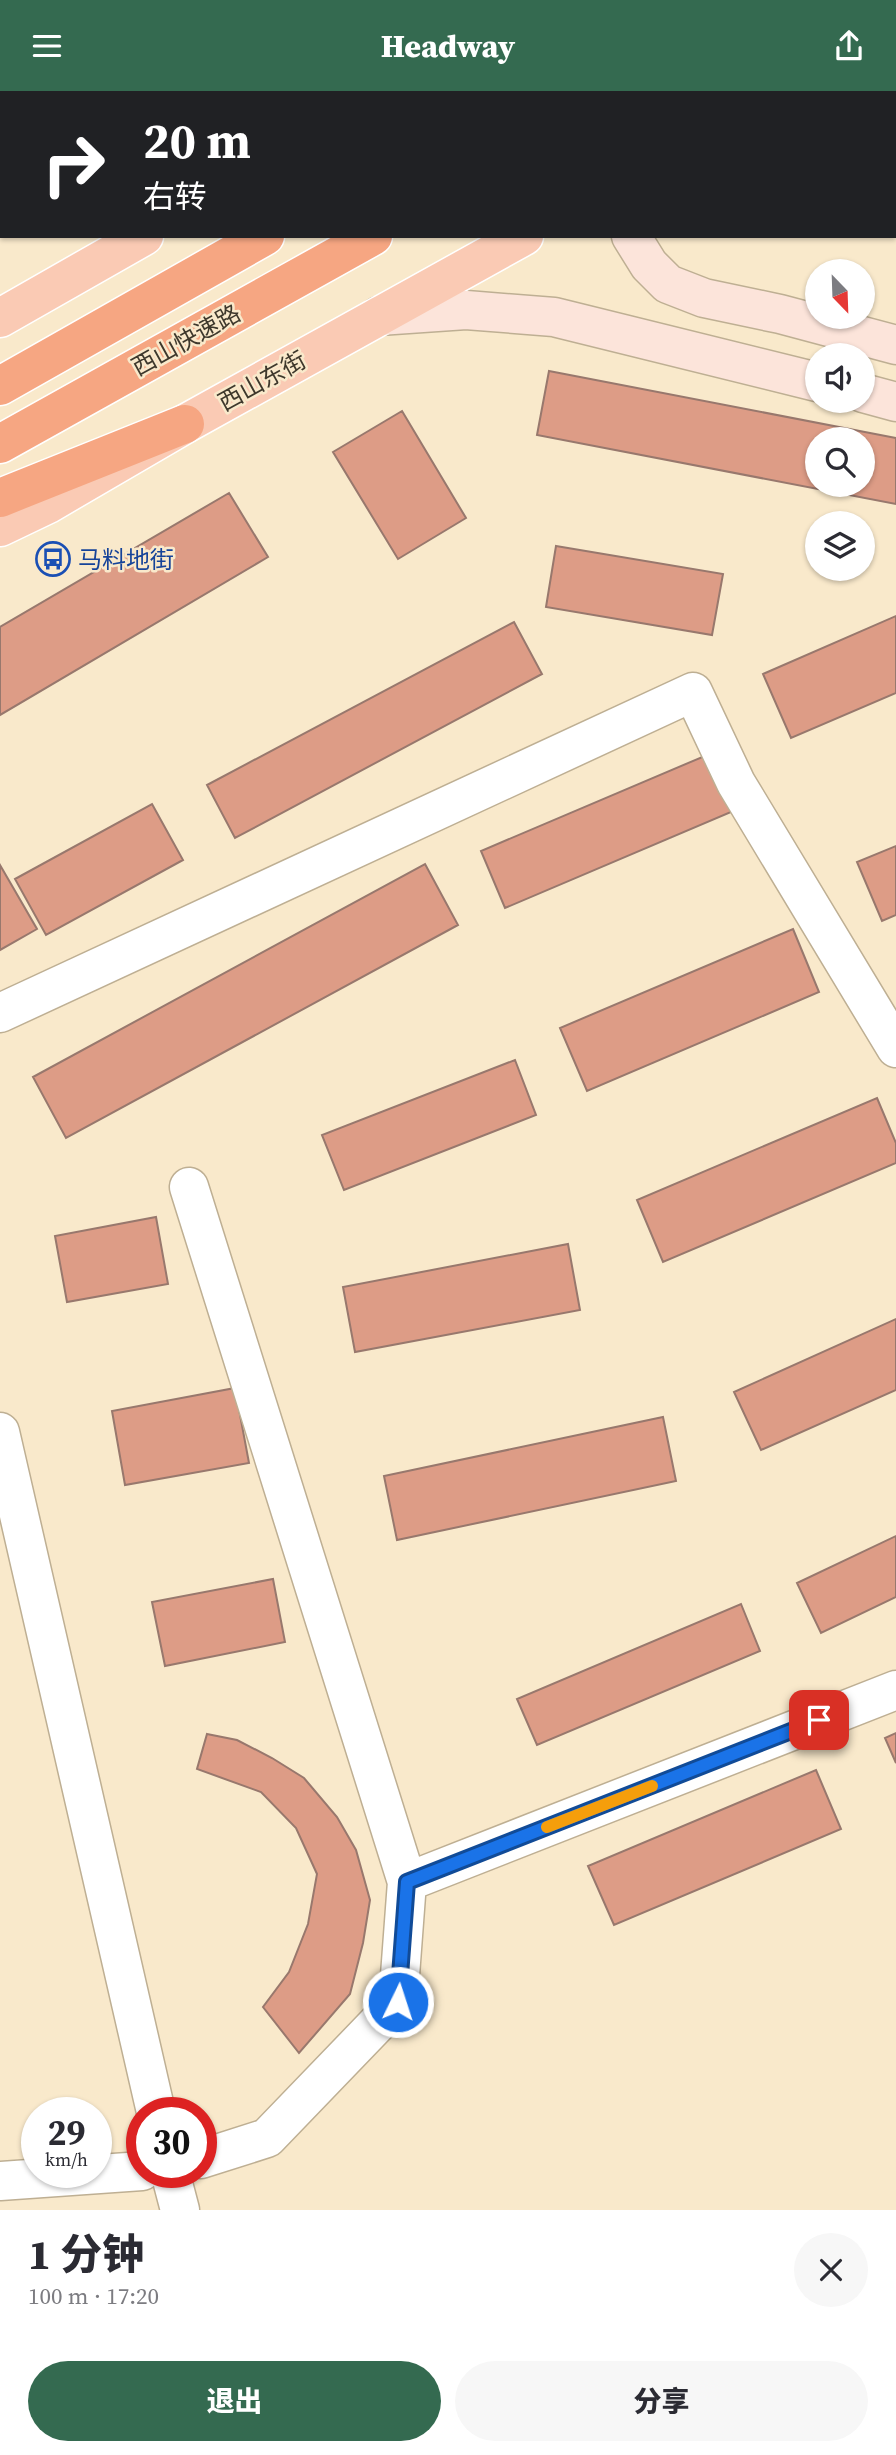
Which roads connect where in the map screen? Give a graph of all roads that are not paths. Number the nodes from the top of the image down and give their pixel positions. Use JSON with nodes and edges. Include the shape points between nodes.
{"nodes":[{"id":1,"x":140,"y":238,"type":"edge"},
{"id":2,"x":261,"y":238,"type":"edge"},
{"id":3,"x":369,"y":238,"type":"edge"},
{"id":4,"x":520,"y":238,"type":"edge"},
{"id":5,"x":632,"y":238,"type":"edge"},
{"id":6,"x":379,"y":316,"type":"junction"},
{"id":7,"x":0,"y":318,"type":"edge"},
{"id":8,"x":896,"y":345,"type":"edge"},
{"id":9,"x":805,"y":378,"type":"edge"},
{"id":10,"x":0,"y":386,"type":"edge"},
{"id":11,"x":875,"y":396,"type":"edge"},
{"id":12,"x":896,"y":402,"type":"edge"},
{"id":13,"x":185,"y":424,"type":"junction"},
{"id":14,"x":0,"y":444,"type":"edge"},
{"id":15,"x":0,"y":499,"type":"edge"},
{"id":16,"x":0,"y":527,"type":"edge"},
{"id":17,"x":0,"y":1013,"type":"edge"},
{"id":18,"x":896,"y":1048,"type":"edge"},
{"id":19,"x":189,"y":1187,"type":"dead end"},
{"id":20,"x":0,"y":1432,"type":"edge"},
{"id":21,"x":896,"y":1690,"type":"edge"},
{"id":22,"x":407,"y":1882,"type":"junction"},
{"id":23,"x":153,"y":2097,"type":"edge"},
{"id":24,"x":217,"y":2154,"type":"edge"},
{"id":25,"x":126,"y":2172,"type":"edge"},
{"id":26,"x":0,"y":2181,"type":"edge"},
{"id":27,"x":174,"y":2188,"type":"edge"},
{"id":28,"x":180,"y":2210,"type":"edge"}],
"edges":[{"from":1,"to":7,"type":"main road"},
{"from":2,"to":10,"type":"highway","name":"西山快速路"},
{"from":3,"to":14,"type":"highway","name":"西山快速路"},
{"from":4,"to":6,"type":"main road","name":"西山东街"},
{"from":5,"to":8,"type":"street","via":[[668,284],[704,298]]},
{"from":6,"to":9,"type":"street","via":[[466,310],[554,317]]},
{"from":6,"to":13,"type":"main road","name":"西山东街"},
{"from":11,"to":12,"type":"street"},
{"from":13,"to":15,"type":"highway"},
{"from":13,"to":16,"type":"main road","name":"西山东街"},
{"from":17,"to":18,"type":"street","via":[[693,692],[736,783]]},
{"from":19,"to":22,"type":"street"},
{"from":20,"to":23,"type":"street"},
{"from":21,"to":22,"type":"street"},
{"from":22,"to":24,"type":"street","via":[[398,2002],[267,2138]]},
{"from":25,"to":26,"type":"street"},
{"from":27,"to":28,"type":"street"}]}
